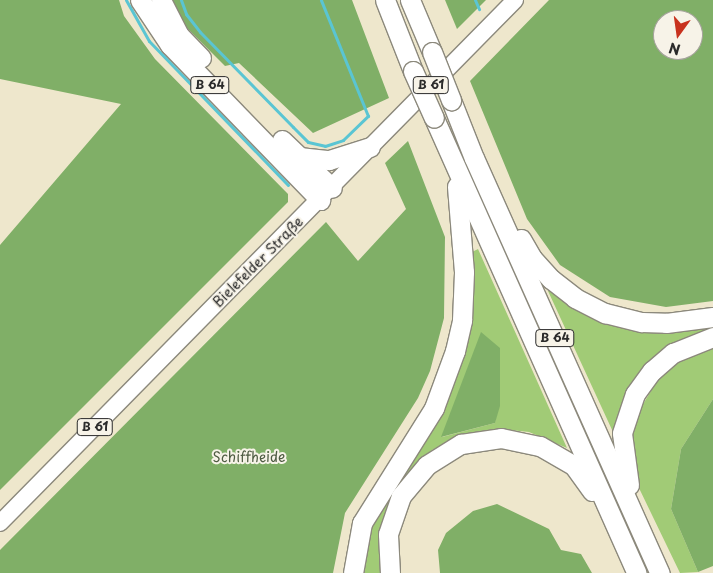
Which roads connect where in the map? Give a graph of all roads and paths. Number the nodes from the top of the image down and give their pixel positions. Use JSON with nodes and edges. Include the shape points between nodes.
{"nodes":[{"id":1,"x":140,"y":0,"type":"edge"},
{"id":2,"x":161,"y":0,"type":"edge"},
{"id":3,"x":380,"y":0,"type":"edge"},
{"id":4,"x":385,"y":0,"type":"edge"},
{"id":5,"x":410,"y":0,"type":"edge"},
{"id":6,"x":515,"y":0,"type":"edge"},
{"id":7,"x":399,"y":34,"type":"junction"},
{"id":8,"x":370,"y":147,"type":"junction"},
{"id":9,"x":299,"y":157,"type":"junction"},
{"id":10,"x":474,"y":158,"type":"junction"},
{"id":11,"x":453,"y":162,"type":"junction"},
{"id":12,"x":326,"y":194,"type":"junction"},
{"id":13,"x":713,"y":317,"type":"edge"},
{"id":14,"x":713,"y":337,"type":"edge"},
{"id":15,"x":636,"y":518,"type":"junction"},
{"id":16,"x":0,"y":522,"type":"edge"},
{"id":17,"x":615,"y":522,"type":"junction"},
{"id":18,"x":657,"y":566,"type":"edge"},
{"id":19,"x":636,"y":569,"type":"edge"},
{"id":20,"x":353,"y":573,"type":"edge"},
{"id":21,"x":390,"y":573,"type":"edge"}],
"edges":[{"from":1,"to":12,"type":"highway","number":"B 64","via":[[170,45]]},
{"from":2,"to":9,"type":"highway","via":[[178,34]]},
{"from":3,"to":7,"type":"highway"},
{"from":4,"to":7,"type":"highway","number":"B 64"},
{"from":5,"to":10,"type":"highway","number":"B 64","bridge":true},
{"from":6,"to":8,"type":"main road","name":"Bielefelder Straße","number":"B 61"},
{"from":7,"to":11,"type":"highway","number":"B 64","bridge":true},
{"from":8,"to":9,"type":"highway","number":"B 61","via":[[329,160]]},
{"from":8,"to":12,"type":"main road","name":"Bielefelder Straße","number":"B 61"},
{"from":9,"to":12,"type":"highway"},
{"from":10,"to":13,"type":"highway","via":[[532,258],[575,298],[605,313],[642,322]]},
{"from":10,"to":15,"type":"highway","number":"B 64"},
{"from":11,"to":17,"type":"highway","number":"B 64"},
{"from":11,"to":20,"type":"highway","via":[[464,272],[462,320],[455,351],[434,408],[362,522]]},
{"from":12,"to":16,"type":"main road","name":"Bielefelder Straße","number":"B 61"},
{"from":14,"to":15,"type":"highway","via":[[685,346],[662,361],[643,382],[629,406],[622,448]]},
{"from":15,"to":18,"type":"highway","number":"B 64"},
{"from":17,"to":19,"type":"highway","number":"B 64"},
{"from":17,"to":21,"type":"highway","via":[[574,466],[552,451],[514,439],[474,441],[437,456],[405,490],[388,534]]}]}
